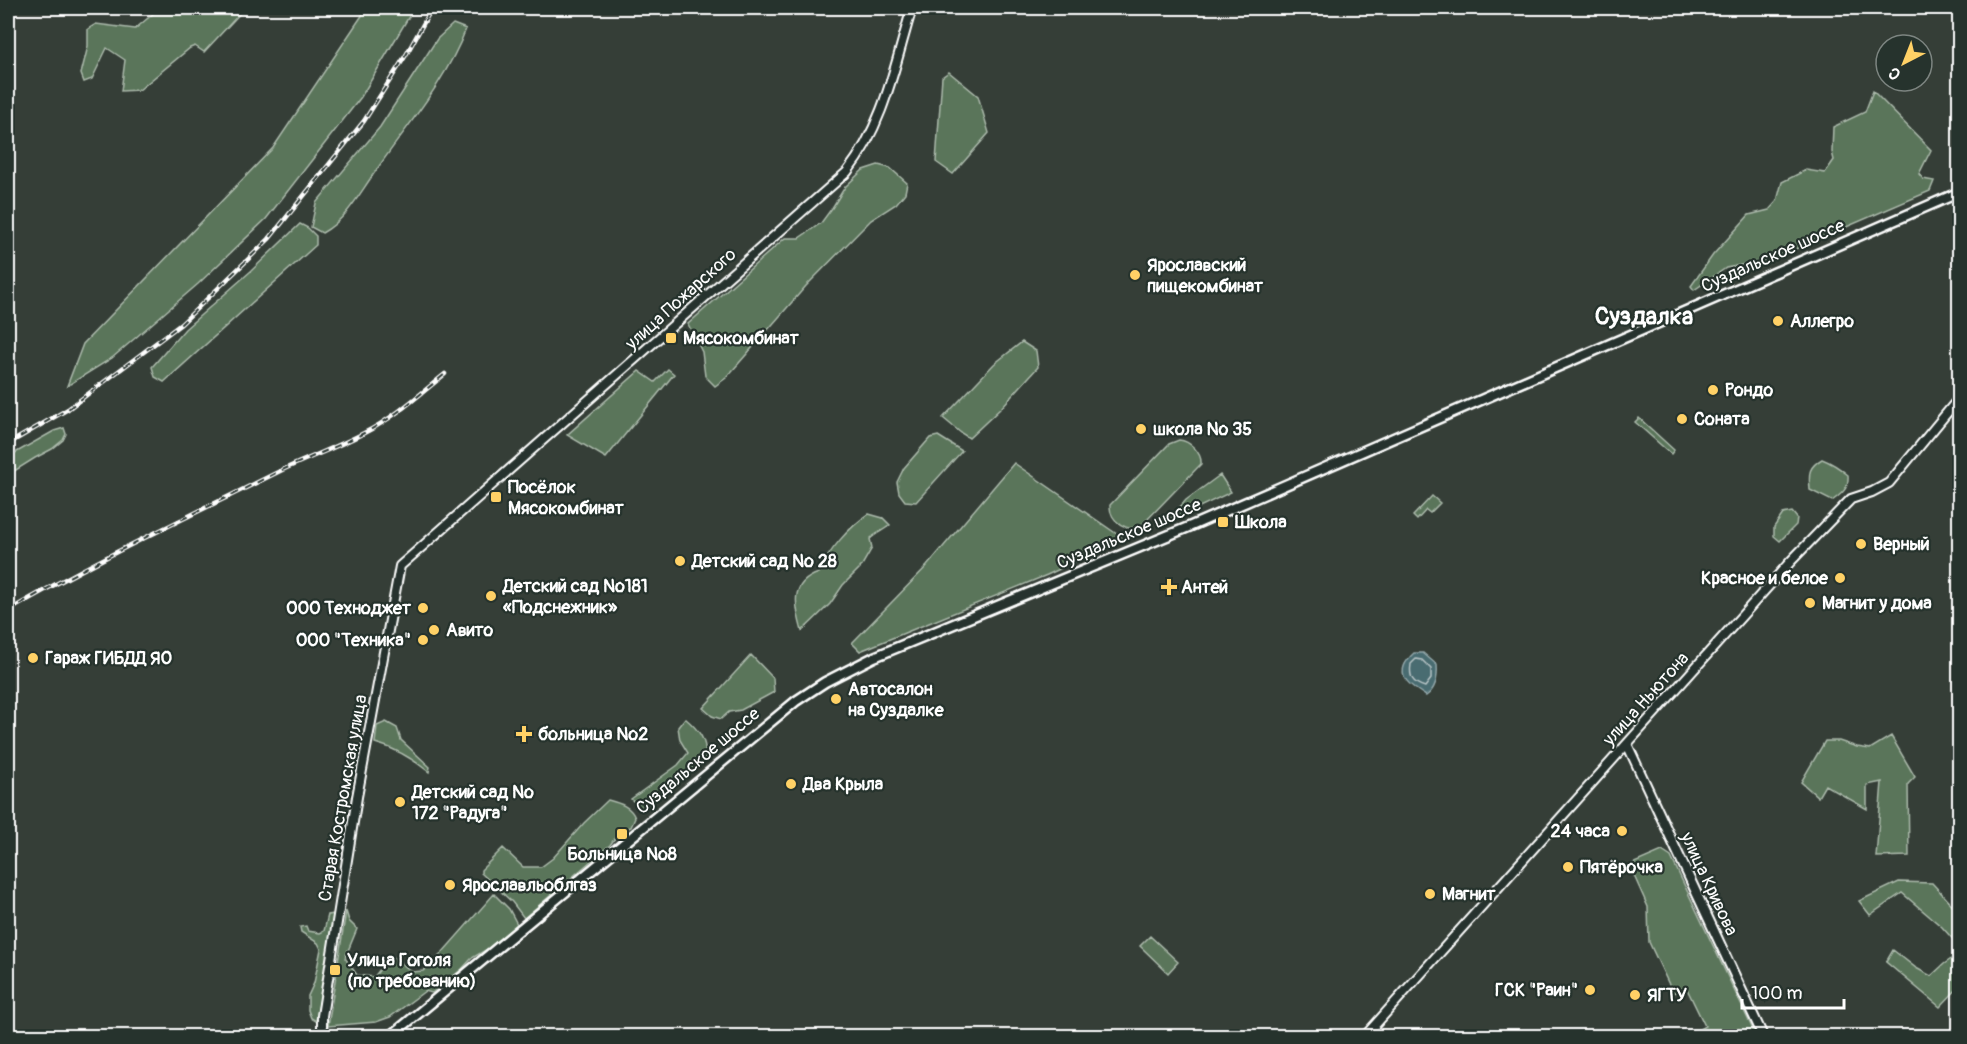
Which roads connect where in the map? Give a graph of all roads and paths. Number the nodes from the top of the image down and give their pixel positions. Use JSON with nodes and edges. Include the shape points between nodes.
{"nodes":[{"id":1,"x":912,"y":8,"type":"edge"},
{"id":2,"x":1959,"y":192,"type":"edge"},
{"id":3,"x":1959,"y":397,"type":"edge"},
{"id":4,"x":400,"y":566,"type":"joint"},
{"id":5,"x":1627,"y":744,"type":"junction"},
{"id":6,"x":325,"y":1036,"type":"edge"},
{"id":7,"x":391,"y":1036,"type":"edge"},
{"id":8,"x":1365,"y":1036,"type":"edge"},
{"id":9,"x":1763,"y":1036,"type":"edge"}],
"edges":[{"from":1,"to":4,"type":"street","name":"улица Пожарского","via":[[884,101],[868,140],[847,172]]},
{"from":2,"to":7,"type":"main road","name":"Суздальское шоссе","via":[[834,677],[796,701]]},
{"from":3,"to":5,"type":"street","name":"улица Ньютона","via":[[1889,483],[1851,499]]},
{"from":4,"to":6,"type":"street","name":"Старая Костромская улица","via":[[325,997]]},
{"from":5,"to":8,"type":"street","name":"улица Ньютона"},
{"from":5,"to":9,"type":"street","name":"улица Кривова"}]}
